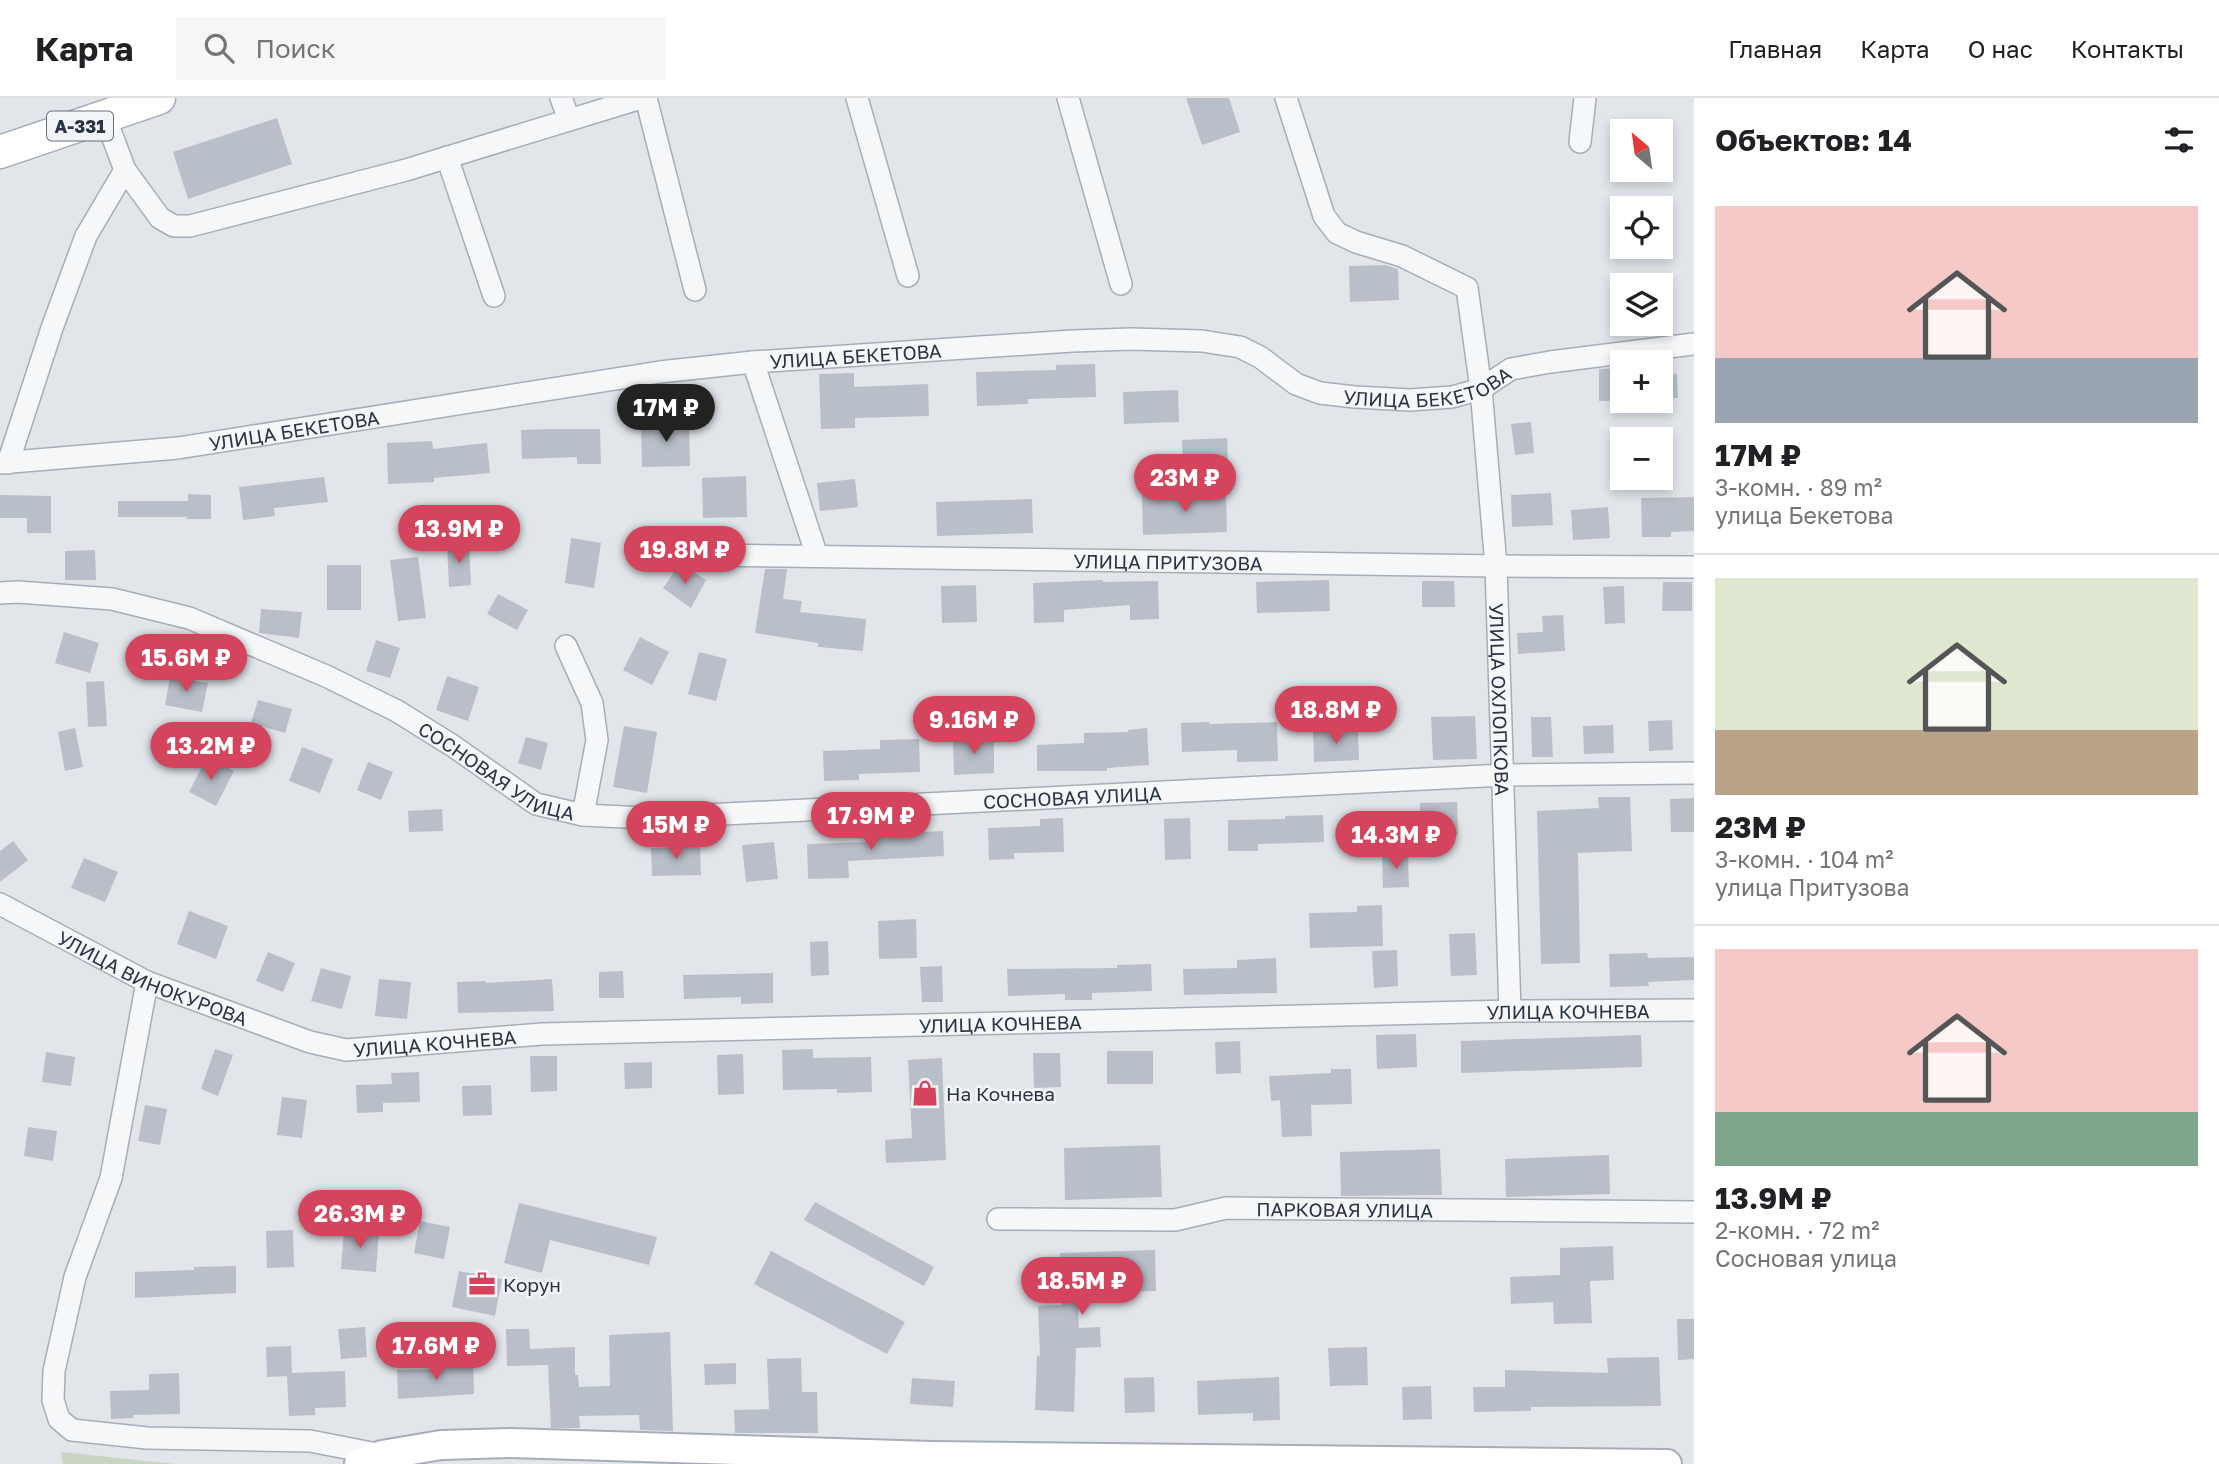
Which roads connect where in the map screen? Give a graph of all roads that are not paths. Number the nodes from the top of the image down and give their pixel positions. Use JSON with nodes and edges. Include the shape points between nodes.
{"nodes":[{"id":1,"x":159,"y":98,"type":"edge"},
{"id":2,"x":561,"y":98,"type":"edge"},
{"id":3,"x":641,"y":98,"type":"edge"},
{"id":4,"x":646,"y":98,"type":"edge"},
{"id":5,"x":857,"y":98,"type":"edge"},
{"id":6,"x":1068,"y":98,"type":"edge"},
{"id":7,"x":1286,"y":98,"type":"edge"},
{"id":8,"x":1585,"y":98,"type":"edge"},
{"id":9,"x":105,"y":117,"type":"junction"},
{"id":10,"x":569,"y":119,"type":"junction"},
{"id":11,"x":1580,"y":142,"type":"dead end"},
{"id":12,"x":0,"y":152,"type":"edge"},
{"id":13,"x":447,"y":157,"type":"junction"},
{"id":14,"x":125,"y":170,"type":"junction"},
{"id":15,"x":908,"y":276,"type":"dead end"},
{"id":16,"x":1121,"y":284,"type":"dead end"},
{"id":17,"x":695,"y":290,"type":"dead end"},
{"id":18,"x":494,"y":296,"type":"dead end"},
{"id":19,"x":1694,"y":344,"type":"edge"},
{"id":20,"x":753,"y":362,"type":"junction"},
{"id":21,"x":1481,"y":388,"type":"junction"},
{"id":22,"x":4,"y":463,"type":"edge"},
{"id":23,"x":643,"y":554,"type":"dead end"},
{"id":24,"x":817,"y":556,"type":"junction"},
{"id":25,"x":1496,"y":566,"type":"junction"},
{"id":26,"x":1694,"y":567,"type":"edge"},
{"id":27,"x":0,"y":593,"type":"edge"},
{"id":28,"x":566,"y":646,"type":"dead end"},
{"id":29,"x":1694,"y":773,"type":"edge"},
{"id":30,"x":1504,"y":775,"type":"junction"},
{"id":31,"x":583,"y":815,"type":"junction"},
{"id":32,"x":0,"y":904,"type":"edge"},
{"id":33,"x":147,"y":982,"type":"junction"},
{"id":34,"x":1694,"y":1010,"type":"edge"},
{"id":35,"x":1510,"y":1011,"type":"junction"},
{"id":36,"x":310,"y":1042,"type":"joint"},
{"id":37,"x":1694,"y":1212,"type":"edge"},
{"id":38,"x":998,"y":1219,"type":"dead end"},
{"id":39,"x":371,"y":1460,"type":"edge"},
{"id":40,"x":1229,"y":1462,"type":"edge"},
{"id":41,"x":1582,"y":1464,"type":"edge"},
{"id":42,"x":1667,"y":1464,"type":"edge"}],
"edges":[{"from":1,"to":9,"type":"main road","number":"А-331"},
{"from":2,"to":10,"type":"street"},
{"from":3,"to":10,"type":"street"},
{"from":4,"to":17,"type":"street"},
{"from":5,"to":15,"type":"street"},
{"from":6,"to":16,"type":"street"},
{"from":7,"to":21,"type":"street","name":"УЛИЦА ОХЛОПКОВА","via":[[1324,216],[1337,233],[1402,256],[1467,288]]},
{"from":8,"to":11,"type":"street"},
{"from":9,"to":12,"type":"main road","number":"А-331"},
{"from":9,"to":14,"type":"street"},
{"from":10,"to":13,"type":"street"},
{"from":13,"to":14,"type":"street","via":[[190,226],[174,226],[160,218]]},
{"from":13,"to":18,"type":"street"},
{"from":14,"to":22,"type":"street","via":[[86,236]]},
{"from":19,"to":21,"type":"street","name":"УЛИЦА БЕКЕТОВА","via":[[1511,369]]},
{"from":20,"to":21,"type":"street","name":"УЛИЦА БЕКЕТОВА","via":[[1167,339],[1240,347],[1296,384],[1320,393],[1410,400],[1452,397]]},
{"from":20,"to":22,"type":"street","name":"УЛИЦА БЕКЕТОВА","via":[[660,372],[178,448]]},
{"from":20,"to":24,"type":"street"},
{"from":21,"to":25,"type":"street","name":"УЛИЦА ОХЛОПКОВА"},
{"from":23,"to":24,"type":"street","name":"УЛИЦА ПРИТУЗОВА"},
{"from":24,"to":25,"type":"street","name":"УЛИЦА ПРИТУЗОВА"},
{"from":25,"to":26,"type":"street","name":"УЛИЦА ПРИТУЗОВА"},
{"from":25,"to":30,"type":"street","name":"УЛИЦА ОХЛОПКОВА"},
{"from":27,"to":31,"type":"street","name":"СОСНОВАЯ УЛИЦА","via":[[111,599],[189,618],[397,711],[536,804]]},
{"from":28,"to":31,"type":"street","via":[[592,704],[597,740]]},
{"from":29,"to":30,"type":"street","name":"СОСНОВАЯ УЛИЦА"},
{"from":30,"to":31,"type":"street","name":"СОСНОВАЯ УЛИЦА","via":[[645,818]]},
{"from":30,"to":35,"type":"street","name":"УЛИЦА ОХЛОПКОВА"},
{"from":32,"to":33,"type":"street","name":"УЛИЦА ВИНОКУРОВА"},
{"from":33,"to":36,"type":"street","name":"УЛИЦА ВИНОКУРОВА"},
{"from":33,"to":39,"type":"street","via":[[111,1178],[75,1277],[54,1371],[53,1400],[59,1419],[72,1430],[147,1438],[310,1441]]},
{"from":34,"to":35,"type":"street","name":"УЛИЦА КОЧНЕВА"},
{"from":35,"to":36,"type":"street","name":"УЛИЦА КОЧНЕВА","via":[[542,1034],[346,1050]]},
{"from":37,"to":38,"type":"street","name":"ПАРКОВАЯ УЛИЦА","via":[[1226,1208],[1175,1220]]},
{"from":39,"to":40,"type":"main road","via":[[441,1445],[511,1443]]},
{"from":40,"to":41,"type":"main road"},
{"from":41,"to":42,"type":"main road"}]}
